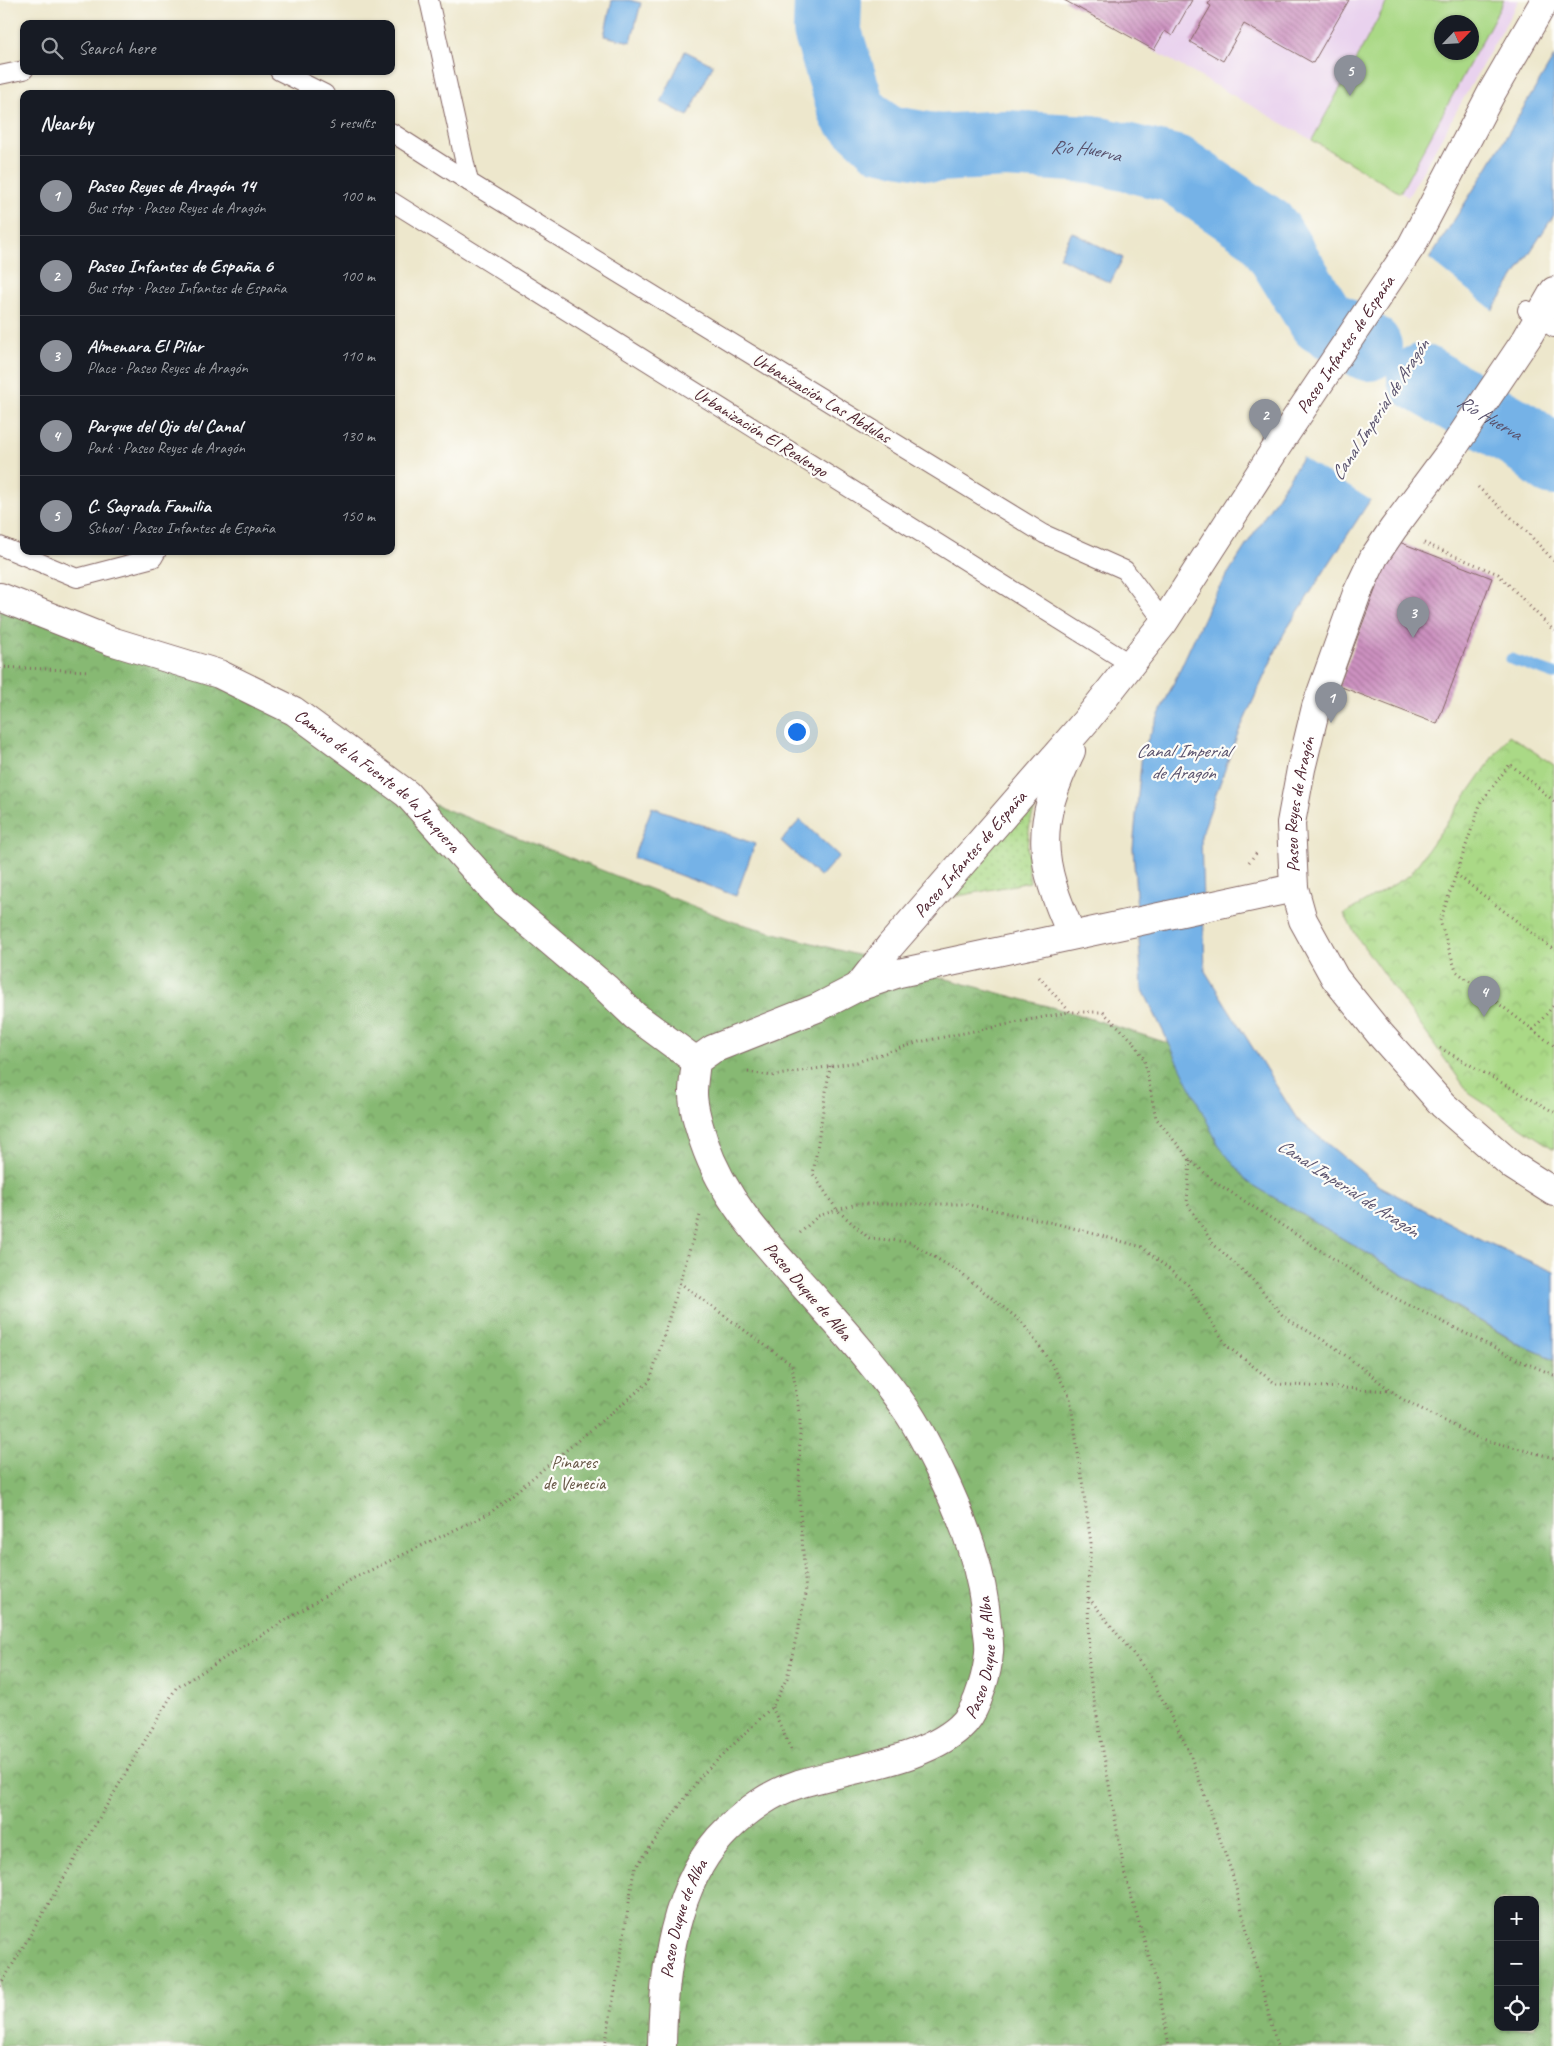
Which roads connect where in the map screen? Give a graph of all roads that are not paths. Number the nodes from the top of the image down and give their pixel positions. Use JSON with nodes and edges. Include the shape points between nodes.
{"nodes":[{"id":1,"x":429,"y":0,"type":"edge"},
{"id":2,"x":1545,"y":0,"type":"edge"},
{"id":3,"x":20,"y":71,"type":"edge"},
{"id":4,"x":0,"y":75,"type":"edge"},
{"id":5,"x":287,"y":75,"type":"edge"},
{"id":6,"x":317,"y":90,"type":"edge"},
{"id":7,"x":395,"y":135,"type":"edge"},
{"id":8,"x":469,"y":182,"type":"junction"},
{"id":9,"x":395,"y":204,"type":"edge"},
{"id":10,"x":1554,"y":291,"type":"edge"},
{"id":11,"x":1537,"y":323,"type":"edge"},
{"id":12,"x":0,"y":546,"type":"edge"},
{"id":13,"x":20,"y":554,"type":"edge"},
{"id":14,"x":21,"y":555,"type":"edge"},
{"id":15,"x":155,"y":555,"type":"edge"},
{"id":16,"x":0,"y":597,"type":"edge"},
{"id":17,"x":1164,"y":622,"type":"junction"},
{"id":18,"x":1132,"y":665,"type":"junction"},
{"id":19,"x":1085,"y":722,"type":"junction"},
{"id":20,"x":1294,"y":888,"type":"junction"},
{"id":21,"x":1072,"y":935,"type":"junction"},
{"id":22,"x":858,"y":987,"type":"junction"},
{"id":23,"x":696,"y":1062,"type":"junction"},
{"id":24,"x":1554,"y":1192,"type":"edge"},
{"id":25,"x":662,"y":2046,"type":"edge"}],
"edges":[{"from":1,"to":8,"type":"lane"},
{"from":2,"to":17,"type":"street","name":"Paseo Infantes de España","via":[[1492,92],[1412,245]]},
{"from":3,"to":4,"type":"lane"},
{"from":5,"to":6,"type":"lane"},
{"from":7,"to":8,"type":"lane","name":"Urbanización Las Abdulas"},
{"from":8,"to":17,"type":"lane","name":"Urbanización Las Abdulas","via":[[1044,534],[1125,570]]},
{"from":9,"to":18,"type":"lane","name":"Urbanización El Realengo"},
{"from":10,"to":11,"type":"street","name":"Paseo Reyes de Aragón"},
{"from":11,"to":20,"type":"street","name":"Paseo Reyes de Aragón","via":[[1451,451],[1374,557],[1357,593],[1311,726],[1291,823]]},
{"from":12,"to":13,"type":"lane"},
{"from":14,"to":15,"type":"lane","via":[[76,578]]},
{"from":16,"to":23,"type":"street","name":"Camino de la Fuente de la Junquera","via":[[111,641],[219,674],[294,711],[407,794],[504,902],[635,1016]]},
{"from":17,"to":18,"type":"street","name":"Paseo Infantes de España"},
{"from":18,"to":19,"type":"street","name":"Paseo Infantes de España"},
{"from":19,"to":21,"type":"street","name":"Paseo Infantes de España","via":[[1058,779],[1044,839],[1048,872]]},
{"from":19,"to":22,"type":"street","name":"Paseo Infantes de España"},
{"from":20,"to":21,"type":"street","name":"Paseo Infantes de España"},
{"from":20,"to":24,"type":"street","name":"Paseo Reyes de Aragón","via":[[1303,920],[1335,978],[1380,1034],[1443,1105],[1513,1166]]},
{"from":21,"to":22,"type":"street","name":"Paseo Infantes de España","via":[[899,973]]},
{"from":22,"to":23,"type":"street","name":"Paseo Infantes de España","via":[[817,1008],[713,1049]]},
{"from":23,"to":25,"type":"street","name":"Paseo Duque de Alba","via":[[693,1095],[699,1126],[728,1194],[791,1274],[875,1369],[908,1412],[929,1448],[974,1551],[986,1604],[989,1652],[981,1691],[965,1722],[940,1742],[907,1755],[793,1786],[755,1806],[726,1830],[703,1859],[682,1905],[663,1999]]}]}
